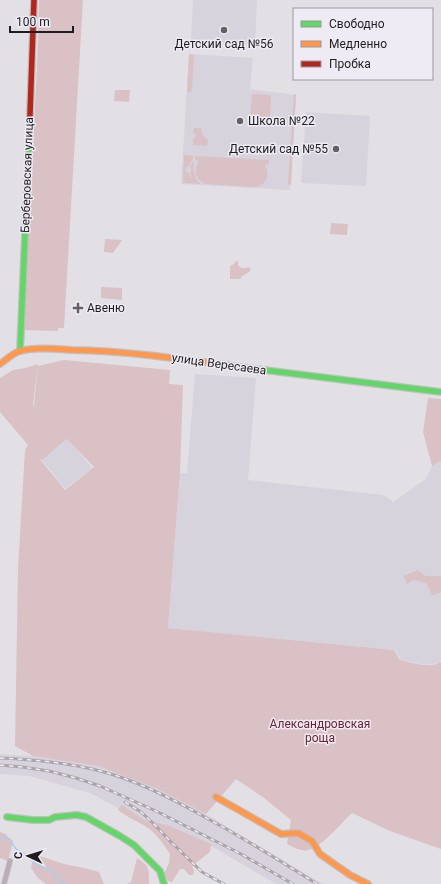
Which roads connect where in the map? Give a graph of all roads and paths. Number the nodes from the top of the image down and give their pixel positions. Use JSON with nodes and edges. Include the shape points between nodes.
{"nodes":[{"id":1,"x":34,"y":0,"type":"edge"},
{"id":2,"x":20,"y":351,"type":"junction"},
{"id":3,"x":0,"y":364,"type":"edge"},
{"id":4,"x":441,"y":392,"type":"edge"},
{"id":5,"x":216,"y":797,"type":"dead end"},
{"id":6,"x":7,"y":817,"type":"dead end"},
{"id":7,"x":10,"y":861,"type":"dead end"},
{"id":8,"x":4,"y":884,"type":"edge"},
{"id":9,"x":164,"y":884,"type":"edge"},
{"id":10,"x":368,"y":884,"type":"edge"}],
"edges":[{"from":1,"to":2,"type":"street","name":"Берберовская улица"},
{"from":2,"to":3,"type":"street","name":"улица Вересаева"},
{"from":2,"to":4,"type":"street","name":"улица Вересаева","via":[[84,350],[162,356]]},
{"from":5,"to":10,"type":"street","via":[[281,834],[298,833],[312,841],[320,854]]},
{"from":6,"to":9,"type":"street","via":[[49,820],[77,815],[86,817],[134,845],[160,871]]},
{"from":7,"to":8,"type":"street"}]}
